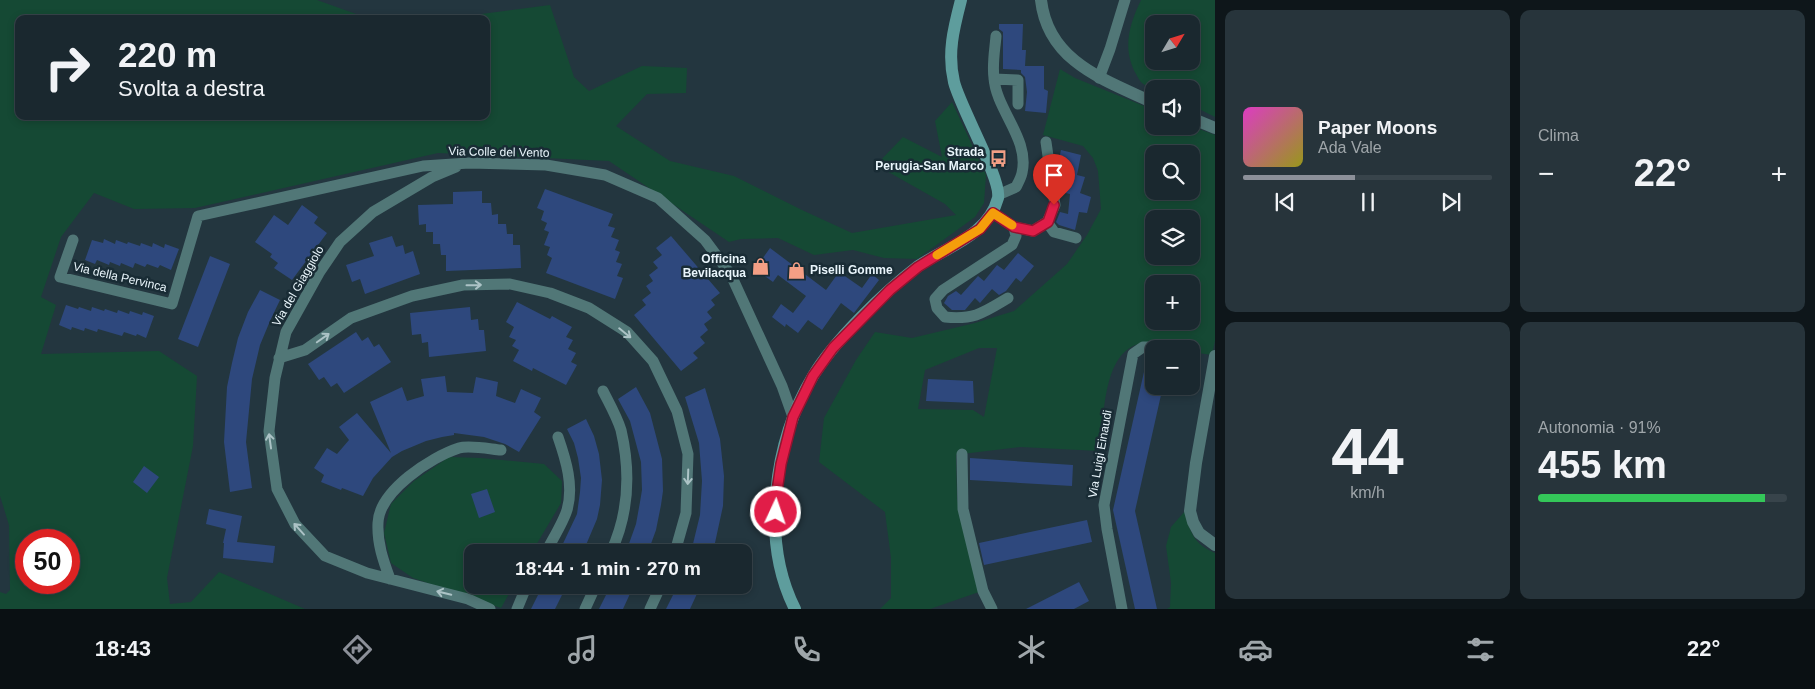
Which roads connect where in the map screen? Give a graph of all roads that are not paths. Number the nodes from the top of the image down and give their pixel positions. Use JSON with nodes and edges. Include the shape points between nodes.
{"nodes":[{"id":1,"x":961,"y":0,"type":"edge"},
{"id":2,"x":1040,"y":0,"type":"edge"},
{"id":3,"x":1125,"y":0,"type":"edge"},
{"id":4,"x":996,"y":36,"type":"dead end"},
{"id":5,"x":1099,"y":78,"type":"junction"},
{"id":6,"x":994,"y":79,"type":"junction"},
{"id":7,"x":1145,"y":98,"type":"edge"},
{"id":8,"x":1018,"y":104,"type":"dead end"},
{"id":9,"x":1200,"y":122,"type":"edge"},
{"id":10,"x":1215,"y":128,"type":"edge"},
{"id":11,"x":1046,"y":142,"type":"dead end"},
{"id":12,"x":464,"y":164,"type":"junction"},
{"id":13,"x":998,"y":195,"type":"junction"},
{"id":14,"x":993,"y":213,"type":"junction"},
{"id":15,"x":198,"y":216,"type":"joint"},
{"id":16,"x":1048,"y":222,"type":"junction"},
{"id":17,"x":1014,"y":227,"type":"junction"},
{"id":18,"x":1076,"y":238,"type":"dead end"},
{"id":19,"x":73,"y":240,"type":"dead end"},
{"id":20,"x":1008,"y":298,"type":"dead end"},
{"id":21,"x":1145,"y":347,"type":"edge"},
{"id":22,"x":1215,"y":356,"type":"edge"},
{"id":23,"x":279,"y":358,"type":"junction"},
{"id":24,"x":603,"y":391,"type":"dead end"},
{"id":25,"x":793,"y":417,"type":"junction"},
{"id":26,"x":558,"y":437,"type":"dead end"},
{"id":27,"x":501,"y":450,"type":"dead end"},
{"id":28,"x":962,"y":454,"type":"dead end"},
{"id":29,"x":550,"y":544,"type":"edge"},
{"id":30,"x":615,"y":544,"type":"edge"},
{"id":31,"x":677,"y":544,"type":"edge"},
{"id":32,"x":1215,"y":545,"type":"edge"},
{"id":33,"x":390,"y":579,"type":"junction"},
{"id":34,"x":523,"y":594,"type":"edge"},
{"id":35,"x":592,"y":594,"type":"edge"},
{"id":36,"x":657,"y":594,"type":"edge"},
{"id":37,"x":490,"y":609,"type":"edge"},
{"id":38,"x":517,"y":609,"type":"edge"},
{"id":39,"x":585,"y":609,"type":"edge"},
{"id":40,"x":650,"y":609,"type":"edge"},
{"id":41,"x":795,"y":609,"type":"edge"},
{"id":42,"x":992,"y":609,"type":"edge"},
{"id":43,"x":1122,"y":609,"type":"edge"}],
"edges":[{"from":1,"to":13,"type":"main road","via":[[952,34],[954,82],[989,164]]},
{"from":2,"to":5,"type":"street","via":[[1048,27],[1064,51]]},
{"from":3,"to":5,"type":"street"},
{"from":4,"to":6,"type":"street"},
{"from":5,"to":7,"type":"street"},
{"from":6,"to":8,"type":"street","via":[[1018,80]]},
{"from":6,"to":13,"type":"street","via":[[1000,101],[1018,138],[1022,162],[1016,187]]},
{"from":9,"to":10,"type":"street"},
{"from":11,"to":16,"type":"street","via":[[1054,205]]},
{"from":12,"to":15,"type":"street","name":"Via Colle del Vento","via":[[423,166]]},
{"from":12,"to":23,"type":"street","name":"Via del Giaggiolo","via":[[432,177],[372,212],[340,242],[286,332]]},
{"from":12,"to":25,"type":"street","name":"Via Colle del Vento","via":[[546,165],[605,176],[658,198],[705,240],[731,275]]},
{"from":13,"to":14,"type":"main road"},
{"from":14,"to":17,"type":"street"},
{"from":14,"to":25,"type":"main road","via":[[980,229],[918,267],[864,316],[833,348],[813,376]]},
{"from":15,"to":19,"type":"street","name":"Via della Pervinca","via":[[172,304],[60,277]]},
{"from":16,"to":17,"type":"street","via":[[1033,231]]},
{"from":16,"to":18,"type":"street","via":[[1054,232]]},
{"from":17,"to":20,"type":"street","via":[[1016,236],[1012,244],[943,290],[935,299],[937,308],[945,317],[963,319],[981,314]]},
{"from":21,"to":43,"type":"street","name":"Via Luigi Einaudi","via":[[1133,354],[1104,505]]},
{"from":22,"to":32,"type":"street","via":[[1190,510],[1199,534]]},
{"from":23,"to":31,"type":"street","one_way":true,"via":[[305,350],[351,318],[412,296],[463,285],[510,284],[550,293],[589,308],[627,332],[653,361],[677,412],[688,454],[686,513]]},
{"from":33,"to":23,"type":"street","name":"Via del Giaggiolo","one_way":true,"via":[[325,556],[294,524],[277,489],[269,430]]},
{"from":24,"to":30,"type":"street","via":[[620,429],[626,472],[626,504]]},
{"from":25,"to":41,"type":"main road","via":[[776,498],[776,542],[785,586]]},
{"from":26,"to":29,"type":"street","via":[[567,462],[570,488],[567,511]]},
{"from":27,"to":33,"type":"street","via":[[461,447],[436,458],[384,502],[378,521],[380,549]]},
{"from":28,"to":42,"type":"street","via":[[963,509],[983,591]]},
{"from":37,"to":33,"type":"street","name":"Via del Giaggiolo","one_way":true,"via":[[468,599]]},
{"from":34,"to":38,"type":"street"},
{"from":35,"to":39,"type":"street"},
{"from":36,"to":40,"type":"street"}]}
